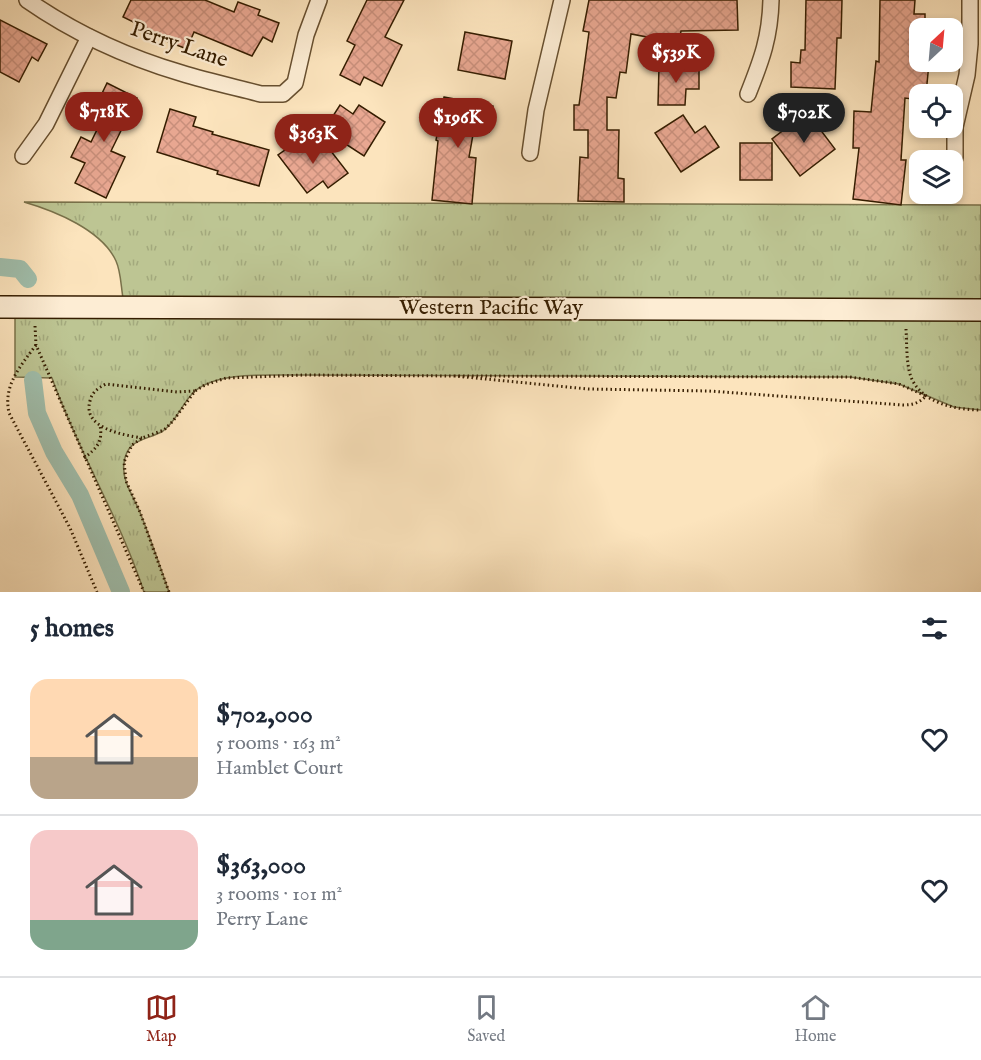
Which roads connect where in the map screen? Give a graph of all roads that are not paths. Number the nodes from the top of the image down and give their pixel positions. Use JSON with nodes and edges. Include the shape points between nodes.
{"nodes":[{"id":1,"x":27,"y":0,"type":"edge"},
{"id":2,"x":319,"y":0,"type":"edge"},
{"id":3,"x":562,"y":0,"type":"edge"},
{"id":4,"x":771,"y":0,"type":"edge"},
{"id":5,"x":970,"y":0,"type":"edge"},
{"id":6,"x":89,"y":36,"type":"junction"},
{"id":7,"x":748,"y":94,"type":"dead end"},
{"id":8,"x":955,"y":150,"type":"edge"},
{"id":9,"x":530,"y":153,"type":"dead end"},
{"id":10,"x":23,"y":156,"type":"dead end"},
{"id":11,"x":0,"y":307,"type":"edge"},
{"id":12,"x":981,"y":310,"type":"edge"}],
"edges":[{"from":1,"to":6,"type":"street","name":"Perry Lane"},
{"from":2,"to":6,"type":"street","name":"Perry Lane","via":[[295,83],[284,94],[261,94],[180,73]]},
{"from":3,"to":9,"type":"street"},
{"from":4,"to":7,"type":"street","via":[[764,56]]},
{"from":5,"to":8,"type":"street","via":[[967,75],[955,127]]},
{"from":6,"to":10,"type":"street","via":[[46,124]]},
{"from":11,"to":12,"type":"street","name":"Western Pacific Way"}]}
